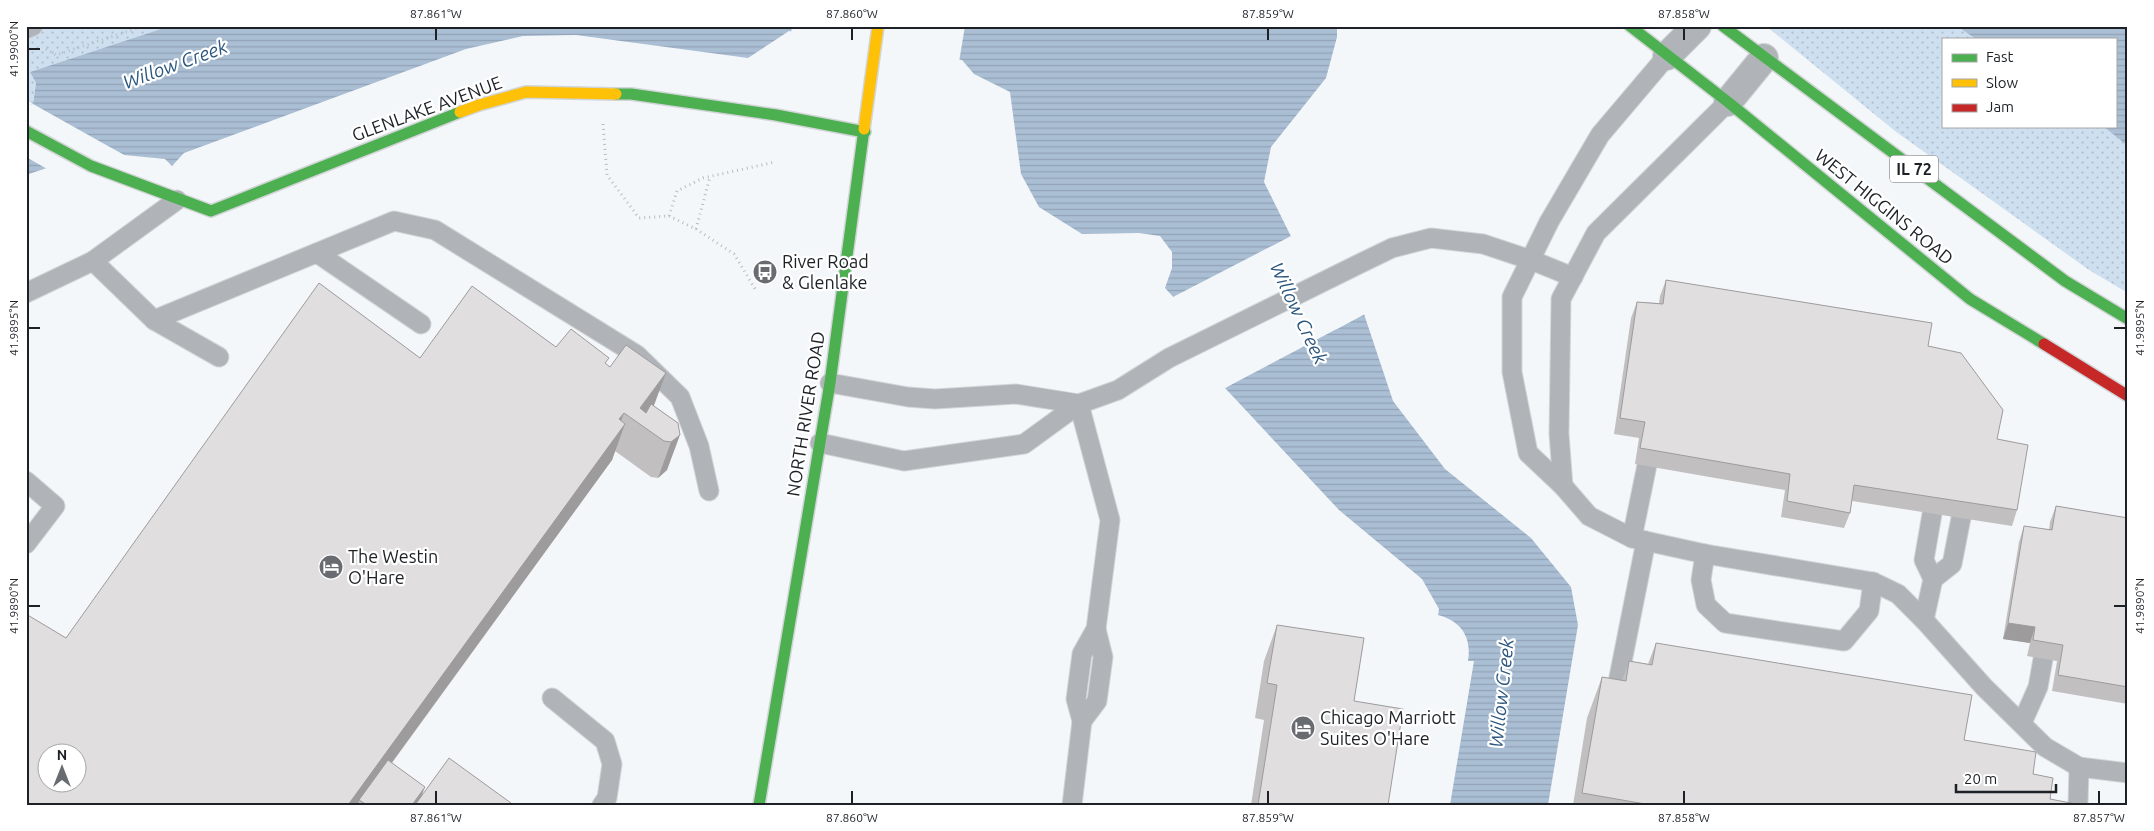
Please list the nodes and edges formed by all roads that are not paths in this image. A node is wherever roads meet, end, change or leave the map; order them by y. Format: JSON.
{"nodes":[{"id":1,"x":33,"y":26,"type":"edge"},
{"id":2,"x":878,"y":26,"type":"edge"},
{"id":3,"x":1630,"y":26,"type":"edge"},
{"id":4,"x":1697,"y":26,"type":"edge"},
{"id":5,"x":1723,"y":26,"type":"edge"},
{"id":6,"x":26,"y":29,"type":"edge"},
{"id":7,"x":1667,"y":56,"type":"junction"},
{"id":8,"x":1764,"y":58,"type":"junction"},
{"id":9,"x":1728,"y":102,"type":"junction"},
{"id":10,"x":26,"y":131,"type":"edge"},
{"id":11,"x":865,"y":132,"type":"junction"},
{"id":12,"x":176,"y":200,"type":"junction"},
{"id":13,"x":317,"y":253,"type":"junction"},
{"id":14,"x":1531,"y":260,"type":"junction"},
{"id":15,"x":93,"y":261,"type":"junction"},
{"id":16,"x":1573,"y":277,"type":"junction"},
{"id":17,"x":26,"y":292,"type":"edge"},
{"id":18,"x":2128,"y":319,"type":"edge"},
{"id":19,"x":154,"y":320,"type":"junction"},
{"id":20,"x":421,"y":324,"type":"dead end"},
{"id":21,"x":218,"y":357,"type":"dead end"},
{"id":22,"x":830,"y":383,"type":"junction"},
{"id":23,"x":2128,"y":396,"type":"edge"},
{"id":24,"x":1079,"y":404,"type":"junction"},
{"id":25,"x":820,"y":443,"type":"junction"},
{"id":26,"x":1647,"y":466,"type":"edge"},
{"id":27,"x":26,"y":482,"type":"edge"},
{"id":28,"x":1563,"y":486,"type":"junction"},
{"id":29,"x":709,"y":490,"type":"dead end"},
{"id":30,"x":1932,"y":514,"type":"edge"},
{"id":31,"x":1960,"y":518,"type":"edge"},
{"id":32,"x":1639,"y":540,"type":"junction"},
{"id":33,"x":26,"y":544,"type":"edge"},
{"id":34,"x":1705,"y":554,"type":"junction"},
{"id":35,"x":1933,"y":579,"type":"junction"},
{"id":36,"x":1873,"y":582,"type":"junction"},
{"id":37,"x":1924,"y":620,"type":"junction"},
{"id":38,"x":2043,"y":659,"type":"edge"},
{"id":39,"x":552,"y":698,"type":"dead end"},
{"id":40,"x":1614,"y":702,"type":"edge"},
{"id":41,"x":2022,"y":723,"type":"junction"},
{"id":42,"x":2079,"y":767,"type":"junction"},
{"id":43,"x":2128,"y":774,"type":"edge"},
{"id":44,"x":602,"y":805,"type":"edge"},
{"id":45,"x":759,"y":805,"type":"edge"},
{"id":46,"x":1072,"y":805,"type":"edge"},
{"id":47,"x":2078,"y":805,"type":"edge"}],
"edges":[{"from":1,"to":6,"type":"lane"},
{"from":2,"to":11,"type":"main road","name":"NORTH RIVER ROAD"},
{"from":3,"to":7,"type":"main road","name":"WEST HIGGINS ROAD"},
{"from":4,"to":7,"type":"street"},
{"from":5,"to":8,"type":"main road","number":"IL 72"},
{"from":7,"to":9,"type":"main road","name":"WEST HIGGINS ROAD"},
{"from":7,"to":14,"type":"lane"},
{"from":8,"to":9,"type":"street"},
{"from":8,"to":18,"type":"main road","number":"IL 72"},
{"from":9,"to":16,"type":"lane"},
{"from":9,"to":23,"type":"main road","name":"WEST HIGGINS ROAD"},
{"from":10,"to":12,"type":"main road","name":"GLENLAKE AVENUE"},
{"from":11,"to":12,"type":"main road","name":"GLENLAKE AVENUE"},
{"from":11,"to":22,"type":"main road","name":"NORTH RIVER ROAD"},
{"from":12,"to":15,"type":"lane"},
{"from":13,"to":19,"type":"lane"},
{"from":13,"to":20,"type":"lane"},
{"from":13,"to":29,"type":"lane"},
{"from":14,"to":16,"type":"lane"},
{"from":14,"to":24,"type":"lane"},
{"from":14,"to":28,"type":"lane"},
{"from":15,"to":17,"type":"lane"},
{"from":15,"to":19,"type":"lane"},
{"from":16,"to":28,"type":"lane"},
{"from":19,"to":21,"type":"lane"},
{"from":22,"to":24,"type":"lane"},
{"from":22,"to":25,"type":"main road","name":"NORTH RIVER ROAD"},
{"from":24,"to":25,"type":"lane"},
{"from":24,"to":46,"type":"lane"},
{"from":25,"to":45,"type":"main road","name":"NORTH RIVER ROAD"},
{"from":26,"to":32,"type":"lane"},
{"from":27,"to":33,"type":"lane"},
{"from":28,"to":32,"type":"lane"},
{"from":30,"to":35,"type":"lane"},
{"from":31,"to":35,"type":"lane"},
{"from":32,"to":34,"type":"lane"},
{"from":32,"to":40,"type":"lane"},
{"from":34,"to":36,"type":"lane"},
{"from":34,"to":36,"type":"lane"},
{"from":35,"to":37,"type":"lane"},
{"from":36,"to":37,"type":"lane"},
{"from":37,"to":41,"type":"lane"},
{"from":38,"to":41,"type":"lane"},
{"from":39,"to":44,"type":"lane"},
{"from":41,"to":42,"type":"lane"},
{"from":42,"to":43,"type":"lane"},
{"from":42,"to":47,"type":"lane"}]}
